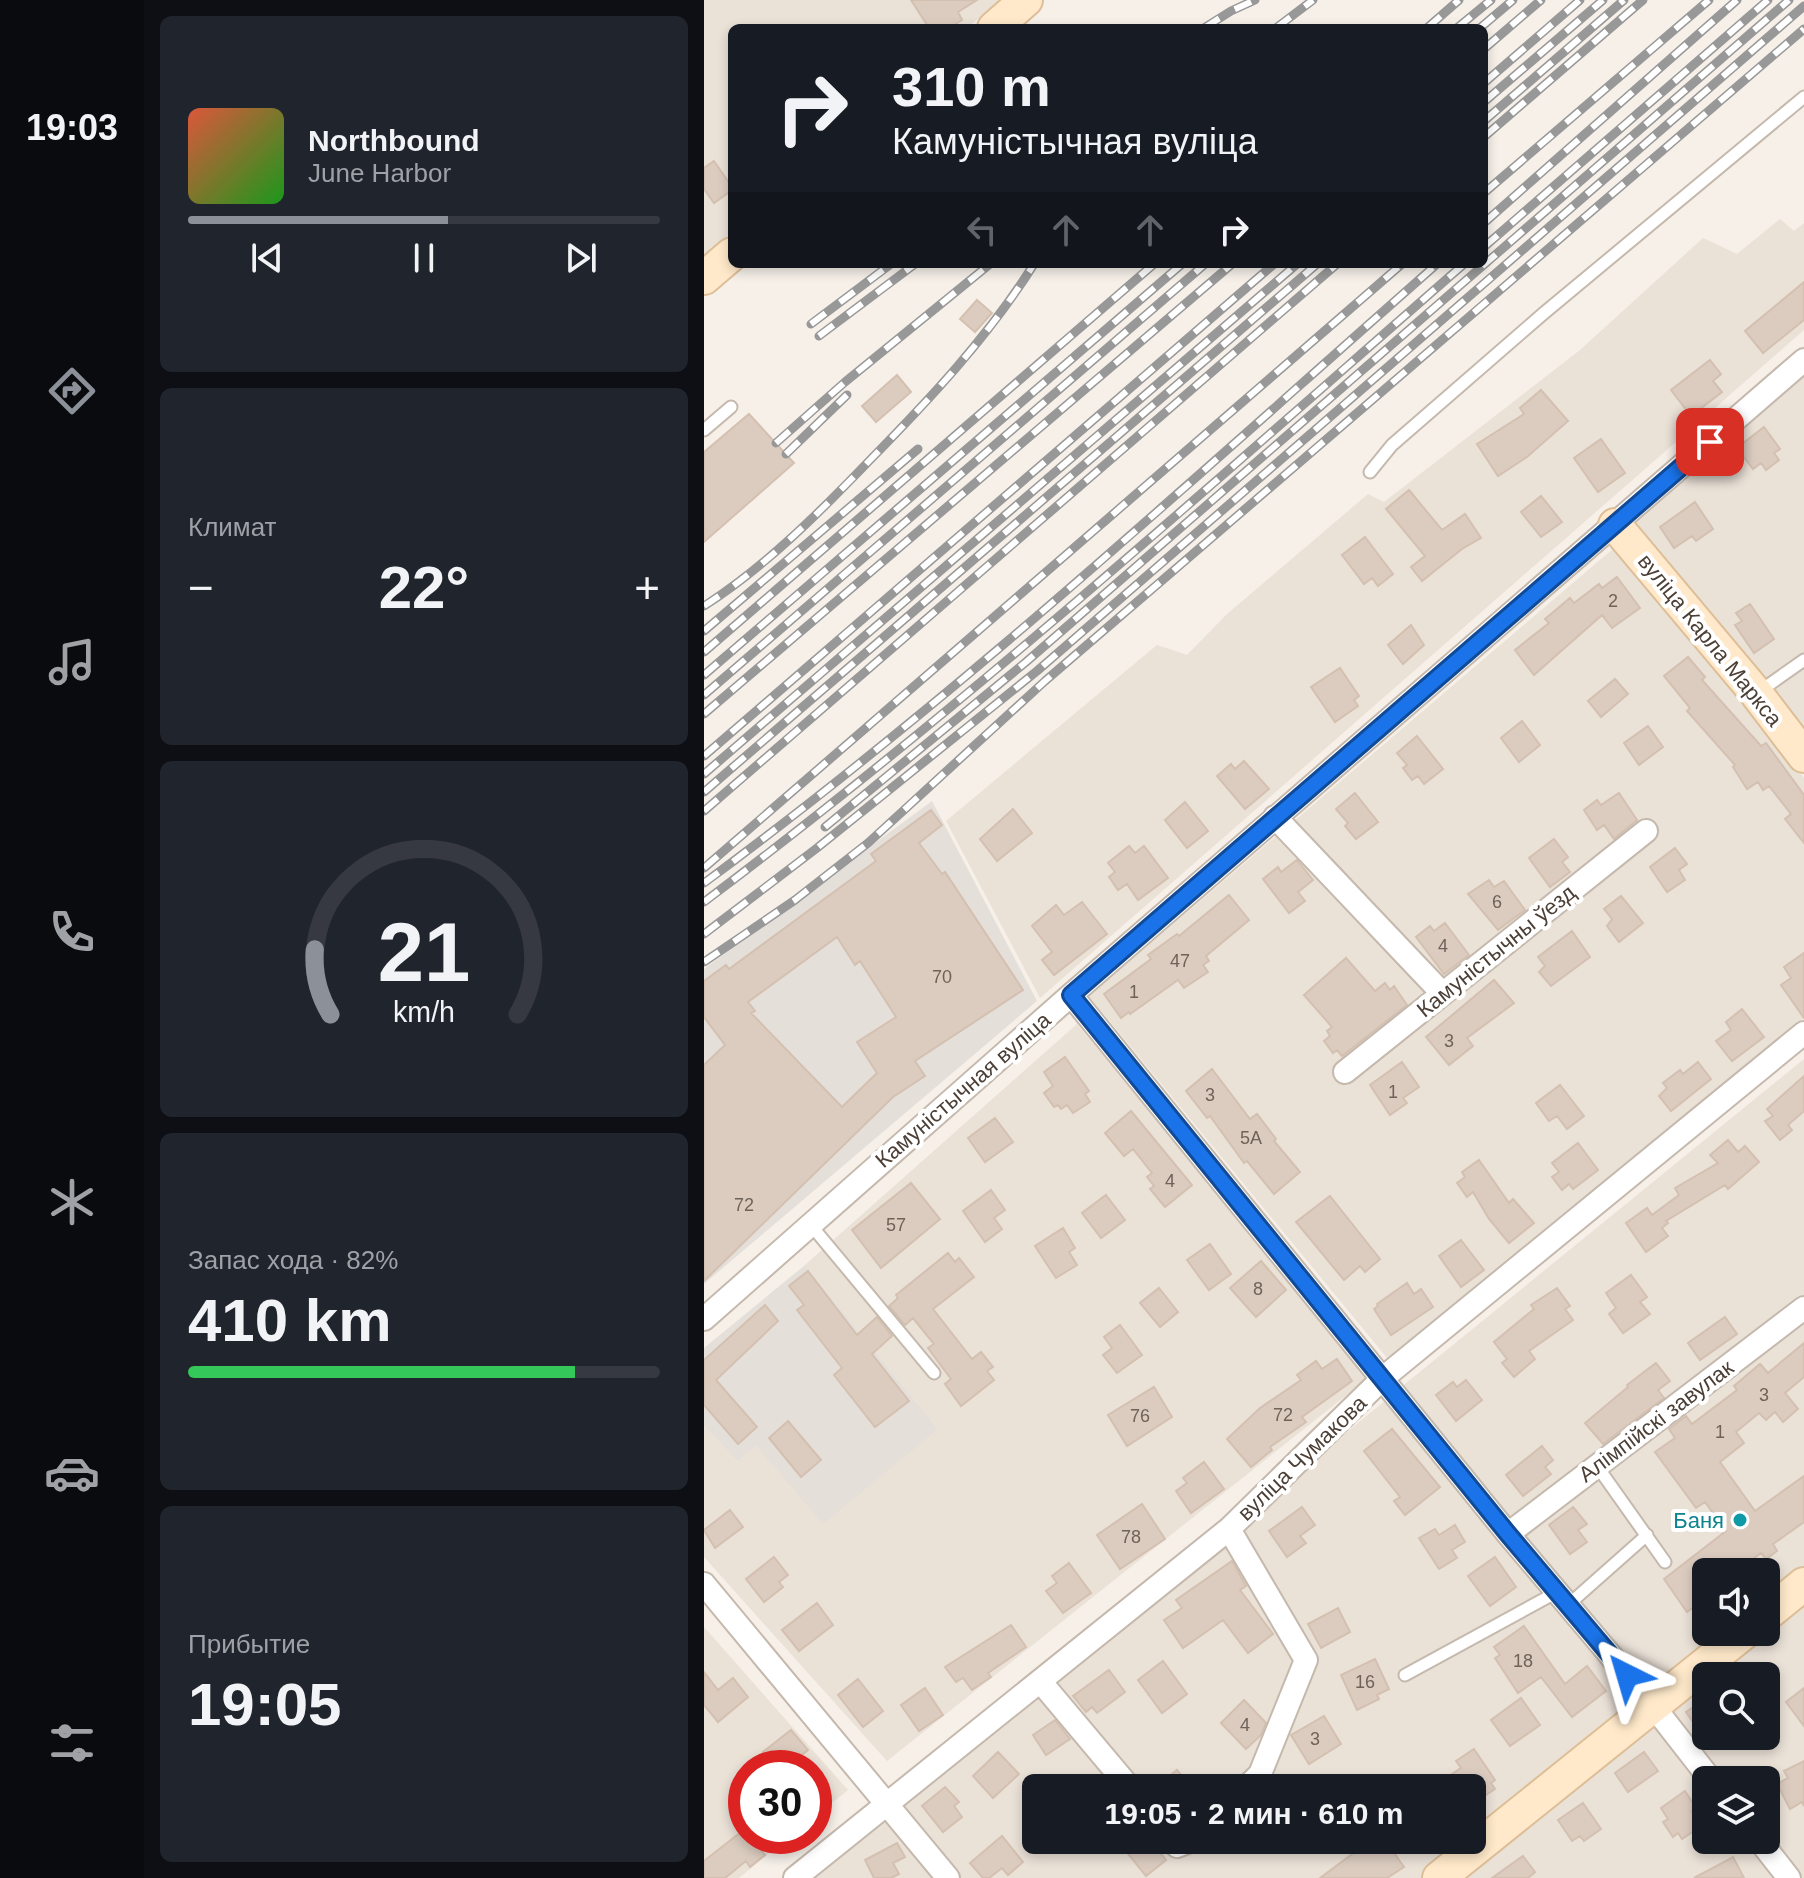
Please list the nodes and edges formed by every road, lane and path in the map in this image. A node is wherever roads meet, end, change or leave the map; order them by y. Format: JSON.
{"nodes":[{"id":1,"x":1804,"y":97,"type":"edge"},
{"id":2,"x":728,"y":257,"type":"edge"},
{"id":3,"x":704,"y":278,"type":"edge"},
{"id":4,"x":1804,"y":360,"type":"edge"},
{"id":5,"x":731,"y":407,"type":"dead end"},
{"id":6,"x":704,"y":430,"type":"edge"},
{"id":7,"x":1370,"y":472,"type":"dead end"},
{"id":8,"x":1615,"y":525,"type":"junction"},
{"id":9,"x":1804,"y":660,"type":"edge"},
{"id":10,"x":1756,"y":693,"type":"junction"},
{"id":11,"x":1804,"y":756,"type":"edge"},
{"id":12,"x":1275,"y":817,"type":"junction"},
{"id":13,"x":1646,"y":831,"type":"dead end"},
{"id":14,"x":1442,"y":993,"type":"junction"},
{"id":15,"x":1071,"y":995,"type":"junction"},
{"id":16,"x":1804,"y":1033,"type":"edge"},
{"id":17,"x":1345,"y":1072,"type":"dead end"},
{"id":18,"x":810,"y":1224,"type":"junction"},
{"id":19,"x":1804,"y":1308,"type":"edge"},
{"id":20,"x":704,"y":1319,"type":"edge"},
{"id":21,"x":934,"y":1373,"type":"dead end"},
{"id":22,"x":1383,"y":1378,"type":"junction"},
{"id":23,"x":1597,"y":1466,"type":"junction"},
{"id":24,"x":1229,"y":1529,"type":"junction"},
{"id":25,"x":1508,"y":1534,"type":"junction"},
{"id":26,"x":1647,"y":1535,"type":"junction"},
{"id":27,"x":1665,"y":1562,"type":"dead end"},
{"id":28,"x":704,"y":1584,"type":"edge"},
{"id":29,"x":1804,"y":1584,"type":"edge"},
{"id":30,"x":1562,"y":1599,"type":"junction"},
{"id":31,"x":1780,"y":1604,"type":"edge"},
{"id":32,"x":1728,"y":1646,"type":"edge"},
{"id":33,"x":1405,"y":1675,"type":"dead end"},
{"id":34,"x":1040,"y":1681,"type":"junction"},
{"id":35,"x":1654,"y":1707,"type":"junction"},
{"id":36,"x":1700,"y":1766,"type":"edge"},
{"id":37,"x":1118,"y":1774,"type":"edge"},
{"id":38,"x":1260,"y":1774,"type":"edge"},
{"id":39,"x":887,"y":1803,"type":"junction"},
{"id":40,"x":1770,"y":1854,"type":"edge"},
{"id":41,"x":795,"y":1878,"type":"edge"},
{"id":42,"x":948,"y":1878,"type":"edge"},
{"id":43,"x":1439,"y":1878,"type":"edge"},
{"id":44,"x":1789,"y":1878,"type":"edge"}],
"edges":[{"from":1,"to":7,"type":"lane"},
{"from":2,"to":3,"type":"street"},
{"from":4,"to":8,"type":"street","name":"Камуністычная вуліца"},
{"from":5,"to":6,"type":"lane"},
{"from":8,"to":10,"type":"street","name":"вуліца Карла Маркса"},
{"from":8,"to":12,"type":"street","name":"Камуністычная вуліца"},
{"from":9,"to":10,"type":"lane"},
{"from":10,"to":11,"type":"street","name":"вуліца Карла Маркса"},
{"from":12,"to":14,"type":"street"},
{"from":12,"to":15,"type":"street","name":"Камуністычная вуліца"},
{"from":13,"to":14,"type":"street","name":"Камуністычны ўезд"},
{"from":14,"to":17,"type":"street","name":"Камуністычны ўезд"},
{"from":15,"to":18,"type":"street","name":"Камуністычная вуліца"},
{"from":15,"to":22,"type":"street"},
{"from":16,"to":22,"type":"street","name":"вуліца Чумакова"},
{"from":18,"to":20,"type":"street","name":"Камуністычная вуліца"},
{"from":18,"to":21,"type":"lane"},
{"from":19,"to":23,"type":"street","name":"Алімпійскі завулак"},
{"from":22,"to":24,"type":"street","name":"вуліца Чумакова"},
{"from":22,"to":25,"type":"street"},
{"from":23,"to":25,"type":"street","name":"Алімпійскі завулак"},
{"from":23,"to":26,"type":"lane"},
{"from":24,"to":34,"type":"street","name":"вуліца Чумакова"},
{"from":24,"to":38,"type":"street"},
{"from":25,"to":30,"type":"street"},
{"from":26,"to":27,"type":"lane"},
{"from":26,"to":30,"type":"lane"},
{"from":28,"to":39,"type":"street"},
{"from":29,"to":31,"type":"street"},
{"from":30,"to":33,"type":"lane"},
{"from":30,"to":35,"type":"street"},
{"from":32,"to":35,"type":"street"},
{"from":34,"to":37,"type":"street"},
{"from":34,"to":39,"type":"street","name":"вуліца Чумакова"},
{"from":35,"to":36,"type":"street"},
{"from":35,"to":43,"type":"street"},
{"from":39,"to":41,"type":"street","name":"вуліца Чумакова"},
{"from":39,"to":42,"type":"street"},
{"from":40,"to":44,"type":"street"}]}
